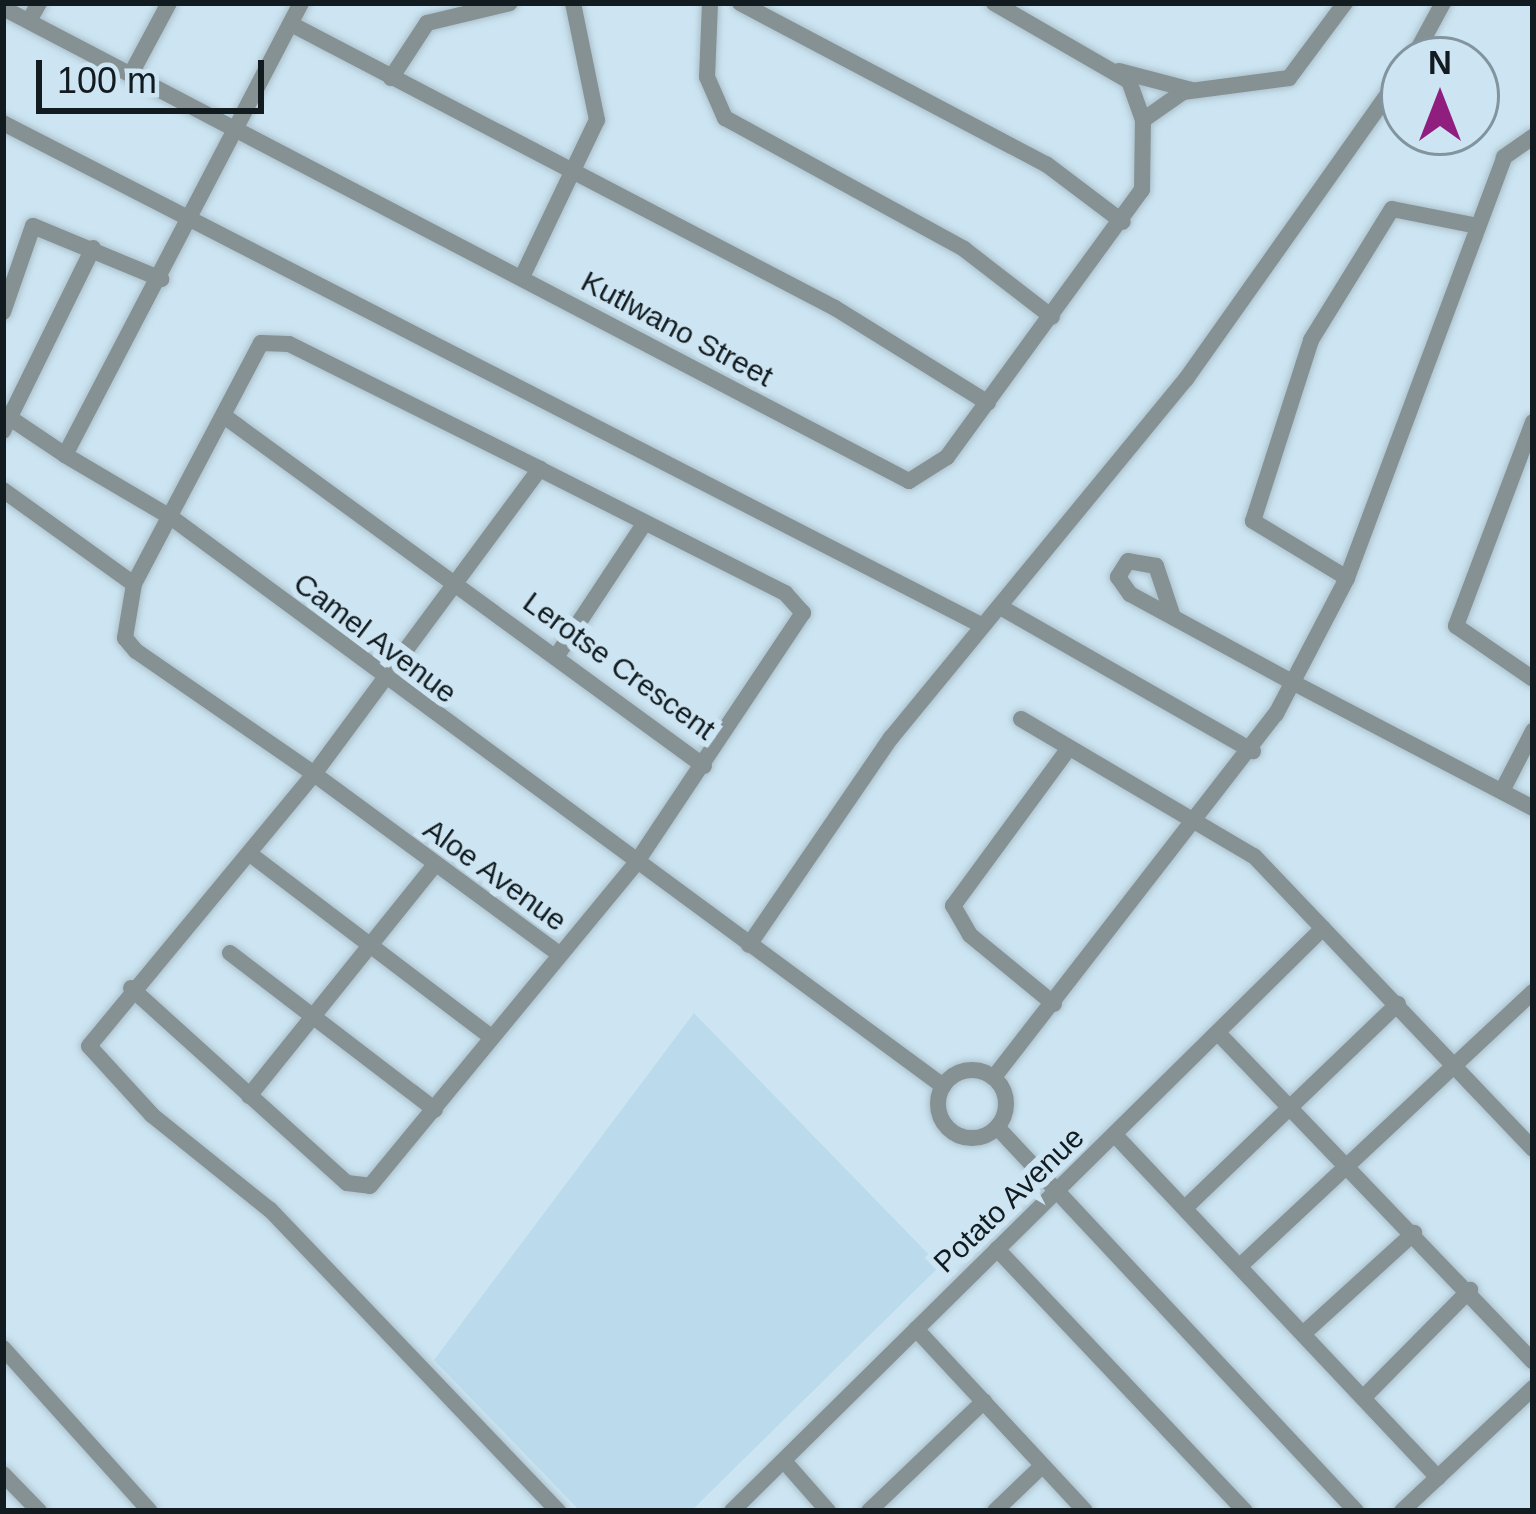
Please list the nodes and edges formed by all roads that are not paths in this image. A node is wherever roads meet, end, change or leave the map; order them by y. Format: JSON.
{"nodes":[{"id":1,"x":39,"y":3,"type":"edge"},
{"id":2,"x":169,"y":3,"type":"edge"},
{"id":3,"x":301,"y":3,"type":"edge"},
{"id":4,"x":510,"y":3,"type":"edge"},
{"id":5,"x":573,"y":3,"type":"edge"},
{"id":6,"x":710,"y":3,"type":"edge"},
{"id":7,"x":740,"y":3,"type":"edge"},
{"id":8,"x":994,"y":3,"type":"edge"},
{"id":9,"x":1345,"y":3,"type":"edge"},
{"id":10,"x":1443,"y":3,"type":"edge"},
{"id":11,"x":3,"y":8,"type":"edge"},
{"id":12,"x":29,"y":21,"type":"junction"},
{"id":13,"x":291,"y":24,"type":"junction"},
{"id":14,"x":1425,"y":36,"type":"edge"},
{"id":15,"x":1118,"y":71,"type":"junction"},
{"id":16,"x":132,"y":72,"type":"junction"},
{"id":17,"x":392,"y":78,"type":"junction"},
{"id":18,"x":1192,"y":90,"type":"junction"},
{"id":19,"x":1380,"y":105,"type":"edge"},
{"id":20,"x":1143,"y":120,"type":"junction"},
{"id":21,"x":3,"y":123,"type":"edge"},
{"id":22,"x":233,"y":131,"type":"junction"},
{"id":23,"x":1533,"y":137,"type":"edge"},
{"id":24,"x":574,"y":177,"type":"junction"},
{"id":25,"x":191,"y":215,"type":"junction"},
{"id":26,"x":1123,"y":222,"type":"junction"},
{"id":27,"x":1478,"y":226,"type":"junction"},
{"id":28,"x":93,"y":248,"type":"junction"},
{"id":29,"x":522,"y":277,"type":"junction"},
{"id":30,"x":161,"y":279,"type":"junction"},
{"id":31,"x":3,"y":312,"type":"edge"},
{"id":32,"x":1052,"y":317,"type":"junction"},
{"id":33,"x":988,"y":403,"type":"junction"},
{"id":34,"x":224,"y":416,"type":"junction"},
{"id":35,"x":5,"y":422,"type":"edge"},
{"id":36,"x":1533,"y":422,"type":"edge"},
{"id":37,"x":65,"y":455,"type":"junction"},
{"id":38,"x":540,"y":469,"type":"junction"},
{"id":39,"x":3,"y":490,"type":"edge"},
{"id":40,"x":172,"y":518,"type":"junction"},
{"id":41,"x":642,"y":527,"type":"junction"},
{"id":42,"x":1347,"y":578,"type":"junction"},
{"id":43,"x":462,"y":583,"type":"junction"},
{"id":44,"x":134,"y":584,"type":"junction"},
{"id":45,"x":1002,"y":608,"type":"junction"},
{"id":46,"x":1173,"y":617,"type":"dead end"},
{"id":47,"x":981,"y":625,"type":"junction"},
{"id":48,"x":556,"y":657,"type":"junction"},
{"id":49,"x":1533,"y":679,"type":"edge"},
{"id":50,"x":384,"y":681,"type":"junction"},
{"id":51,"x":1294,"y":682,"type":"junction"},
{"id":52,"x":1021,"y":719,"type":"dead end"},
{"id":53,"x":1533,"y":731,"type":"edge"},
{"id":54,"x":1069,"y":748,"type":"junction"},
{"id":55,"x":1253,"y":751,"type":"junction"},
{"id":56,"x":704,"y":766,"type":"junction"},
{"id":57,"x":314,"y":774,"type":"junction"},
{"id":58,"x":1502,"y":791,"type":"junction"},
{"id":59,"x":1533,"y":808,"type":"edge"},
{"id":60,"x":1201,"y":819,"type":"junction"},
{"id":61,"x":250,"y":854,"type":"junction"},
{"id":62,"x":636,"y":863,"type":"junction"},
{"id":63,"x":434,"y":866,"type":"junction"},
{"id":64,"x":1323,"y":928,"type":"junction"},
{"id":65,"x":749,"y":945,"type":"junction"},
{"id":66,"x":368,"y":946,"type":"junction"},
{"id":67,"x":230,"y":953,"type":"dead end"},
{"id":68,"x":560,"y":955,"type":"junction"},
{"id":69,"x":130,"y":988,"type":"junction"},
{"id":70,"x":1533,"y":992,"type":"edge"},
{"id":71,"x":1054,"y":1004,"type":"junction"},
{"id":72,"x":1398,"y":1004,"type":"junction"},
{"id":73,"x":314,"y":1016,"type":"junction"},
{"id":74,"x":1218,"y":1033,"type":"junction"},
{"id":75,"x":491,"y":1037,"type":"junction"},
{"id":76,"x":1454,"y":1066,"type":"junction"},
{"id":77,"x":994,"y":1078,"type":"junction"},
{"id":78,"x":943,"y":1086,"type":"junction"},
{"id":79,"x":249,"y":1096,"type":"junction"},
{"id":80,"x":1292,"y":1108,"type":"junction"},
{"id":81,"x":435,"y":1110,"type":"junction"},
{"id":82,"x":997,"y":1127,"type":"junction"},
{"id":83,"x":1115,"y":1135,"type":"junction"},
{"id":84,"x":1533,"y":1149,"type":"edge"},
{"id":85,"x":1351,"y":1169,"type":"junction"},
{"id":86,"x":1055,"y":1192,"type":"junction"},
{"id":87,"x":1185,"y":1208,"type":"junction"},
{"id":88,"x":1414,"y":1233,"type":"junction"},
{"id":89,"x":997,"y":1249,"type":"junction"},
{"id":90,"x":1240,"y":1266,"type":"junction"},
{"id":91,"x":1470,"y":1290,"type":"junction"},
{"id":92,"x":916,"y":1329,"type":"junction"},
{"id":93,"x":1304,"y":1333,"type":"junction"},
{"id":94,"x":3,"y":1348,"type":"edge"},
{"id":95,"x":1533,"y":1360,"type":"edge"},
{"id":96,"x":1533,"y":1388,"type":"edge"},
{"id":97,"x":1364,"y":1397,"type":"junction"},
{"id":98,"x":984,"y":1401,"type":"junction"},
{"id":99,"x":784,"y":1461,"type":"junction"},
{"id":100,"x":1042,"y":1466,"type":"junction"},
{"id":101,"x":3,"y":1474,"type":"edge"},
{"id":102,"x":1438,"y":1478,"type":"junction"},
{"id":103,"x":39,"y":1511,"type":"edge"},
{"id":104,"x":150,"y":1511,"type":"edge"},
{"id":105,"x":558,"y":1511,"type":"edge"},
{"id":106,"x":732,"y":1511,"type":"edge"},
{"id":107,"x":827,"y":1511,"type":"edge"},
{"id":108,"x":869,"y":1511,"type":"edge"},
{"id":109,"x":994,"y":1511,"type":"edge"},
{"id":110,"x":1085,"y":1511,"type":"edge"},
{"id":111,"x":1245,"y":1511,"type":"edge"},
{"id":112,"x":1356,"y":1511,"type":"edge"},
{"id":113,"x":1402,"y":1511,"type":"edge"}],
"edges":[{"from":1,"to":12,"type":"street"},
{"from":2,"to":16,"type":"street"},
{"from":3,"to":13,"type":"street"},
{"from":4,"to":17,"type":"street"},
{"from":5,"to":24,"type":"street"},
{"from":6,"to":32,"type":"street"},
{"from":7,"to":26,"type":"street"},
{"from":8,"to":15,"type":"street"},
{"from":9,"to":18,"type":"street"},
{"from":10,"to":14,"type":"street"},
{"from":11,"to":12,"type":"street","name":"Kutlwano Street"},
{"from":12,"to":16,"type":"street","name":"Kutlwano Street"},
{"from":13,"to":17,"type":"street"},
{"from":13,"to":22,"type":"street"},
{"from":15,"to":18,"type":"street"},
{"from":15,"to":20,"type":"street","name":"Kutlwano Street"},
{"from":16,"to":22,"type":"street","name":"Kutlwano Street"},
{"from":17,"to":24,"type":"street"},
{"from":18,"to":20,"type":"street"},
{"from":19,"to":45,"type":"street"},
{"from":20,"to":26,"type":"street","name":"Kutlwano Street"},
{"from":21,"to":25,"type":"street"},
{"from":22,"to":25,"type":"street"},
{"from":22,"to":29,"type":"street","name":"Kutlwano Street"},
{"from":23,"to":27,"type":"street"},
{"from":24,"to":29,"type":"street"},
{"from":24,"to":33,"type":"street"},
{"from":25,"to":30,"type":"street"},
{"from":25,"to":47,"type":"street"},
{"from":26,"to":32,"type":"street","name":"Kutlwano Street"},
{"from":27,"to":42,"type":"street"},
{"from":27,"to":42,"type":"street"},
{"from":28,"to":30,"type":"street"},
{"from":28,"to":31,"type":"street"},
{"from":28,"to":35,"type":"street"},
{"from":29,"to":33,"type":"street","name":"Kutlwano Street"},
{"from":30,"to":37,"type":"street"},
{"from":32,"to":33,"type":"street","name":"Kutlwano Street"},
{"from":34,"to":38,"type":"street","name":"Lerotse Crescent"},
{"from":34,"to":40,"type":"street","name":"Aloe Avenue"},
{"from":34,"to":43,"type":"street","name":"Lerotse Crescent"},
{"from":35,"to":37,"type":"street","name":"Camel Avenue"},
{"from":36,"to":49,"type":"street"},
{"from":37,"to":40,"type":"street","name":"Camel Avenue"},
{"from":38,"to":41,"type":"street","name":"Lerotse Crescent"},
{"from":38,"to":43,"type":"street"},
{"from":39,"to":44,"type":"street"},
{"from":40,"to":44,"type":"street","name":"Aloe Avenue"},
{"from":40,"to":50,"type":"street","name":"Camel Avenue"},
{"from":41,"to":48,"type":"street"},
{"from":41,"to":56,"type":"street","name":"Lerotse Crescent"},
{"from":42,"to":51,"type":"street"},
{"from":43,"to":48,"type":"street","name":"Lerotse Crescent"},
{"from":43,"to":50,"type":"street"},
{"from":44,"to":57,"type":"street","name":"Aloe Avenue"},
{"from":45,"to":47,"type":"street"},
{"from":45,"to":55,"type":"street"},
{"from":46,"to":51,"type":"street"},
{"from":47,"to":65,"type":"street"},
{"from":48,"to":56,"type":"street","name":"Lerotse Crescent"},
{"from":50,"to":57,"type":"street"},
{"from":50,"to":62,"type":"street","name":"Camel Avenue"},
{"from":51,"to":55,"type":"street"},
{"from":51,"to":58,"type":"street"},
{"from":52,"to":54,"type":"street"},
{"from":53,"to":58,"type":"street"},
{"from":54,"to":60,"type":"street"},
{"from":54,"to":71,"type":"street"},
{"from":55,"to":60,"type":"street"},
{"from":56,"to":62,"type":"street"},
{"from":57,"to":61,"type":"street"},
{"from":57,"to":63,"type":"street","name":"Aloe Avenue"},
{"from":58,"to":59,"type":"street"},
{"from":60,"to":64,"type":"street"},
{"from":60,"to":71,"type":"street"},
{"from":61,"to":66,"type":"street"},
{"from":61,"to":69,"type":"street"},
{"from":62,"to":65,"type":"street","name":"Camel Avenue"},
{"from":62,"to":68,"type":"street"},
{"from":63,"to":66,"type":"street"},
{"from":63,"to":68,"type":"street","name":"Aloe Avenue"},
{"from":64,"to":72,"type":"street"},
{"from":64,"to":74,"type":"street","name":"Potato Avenue"},
{"from":65,"to":78,"type":"street","name":"Camel Avenue"},
{"from":66,"to":73,"type":"street"},
{"from":66,"to":75,"type":"street"},
{"from":67,"to":73,"type":"street"},
{"from":68,"to":75,"type":"street","name":"Aloe Avenue"},
{"from":69,"to":79,"type":"street","name":"Aloe Avenue"},
{"from":69,"to":105,"type":"street"},
{"from":70,"to":76,"type":"street"},
{"from":71,"to":77,"type":"street"},
{"from":72,"to":76,"type":"street"},
{"from":72,"to":80,"type":"street"},
{"from":73,"to":79,"type":"street"},
{"from":73,"to":81,"type":"street"},
{"from":74,"to":80,"type":"street"},
{"from":74,"to":83,"type":"street","name":"Potato Avenue"},
{"from":75,"to":81,"type":"street","name":"Aloe Avenue"},
{"from":76,"to":84,"type":"street"},
{"from":76,"to":85,"type":"street"},
{"from":77,"to":78,"type":"street"},
{"from":77,"to":82,"type":"street"},
{"from":78,"to":82,"type":"street"},
{"from":79,"to":81,"type":"street","name":"Aloe Avenue"},
{"from":80,"to":85,"type":"street"},
{"from":80,"to":87,"type":"street"},
{"from":82,"to":86,"type":"street"},
{"from":83,"to":86,"type":"street","name":"Potato Avenue"},
{"from":83,"to":87,"type":"street"},
{"from":85,"to":88,"type":"street"},
{"from":85,"to":90,"type":"street"},
{"from":86,"to":89,"type":"street","name":"Potato Avenue"},
{"from":86,"to":112,"type":"street"},
{"from":87,"to":90,"type":"street"},
{"from":88,"to":91,"type":"street"},
{"from":88,"to":93,"type":"street"},
{"from":89,"to":92,"type":"street","name":"Potato Avenue"},
{"from":89,"to":111,"type":"street"},
{"from":90,"to":93,"type":"street"},
{"from":91,"to":95,"type":"street"},
{"from":91,"to":97,"type":"street"},
{"from":92,"to":98,"type":"street"},
{"from":92,"to":99,"type":"street","name":"Potato Avenue"},
{"from":93,"to":97,"type":"street"},
{"from":94,"to":104,"type":"street"},
{"from":96,"to":102,"type":"street"},
{"from":97,"to":102,"type":"street"},
{"from":98,"to":100,"type":"street"},
{"from":98,"to":108,"type":"street"},
{"from":99,"to":106,"type":"street","name":"Potato Avenue"},
{"from":99,"to":107,"type":"street"},
{"from":100,"to":109,"type":"street"},
{"from":100,"to":110,"type":"street"},
{"from":101,"to":103,"type":"street"},
{"from":102,"to":113,"type":"street"}]}
